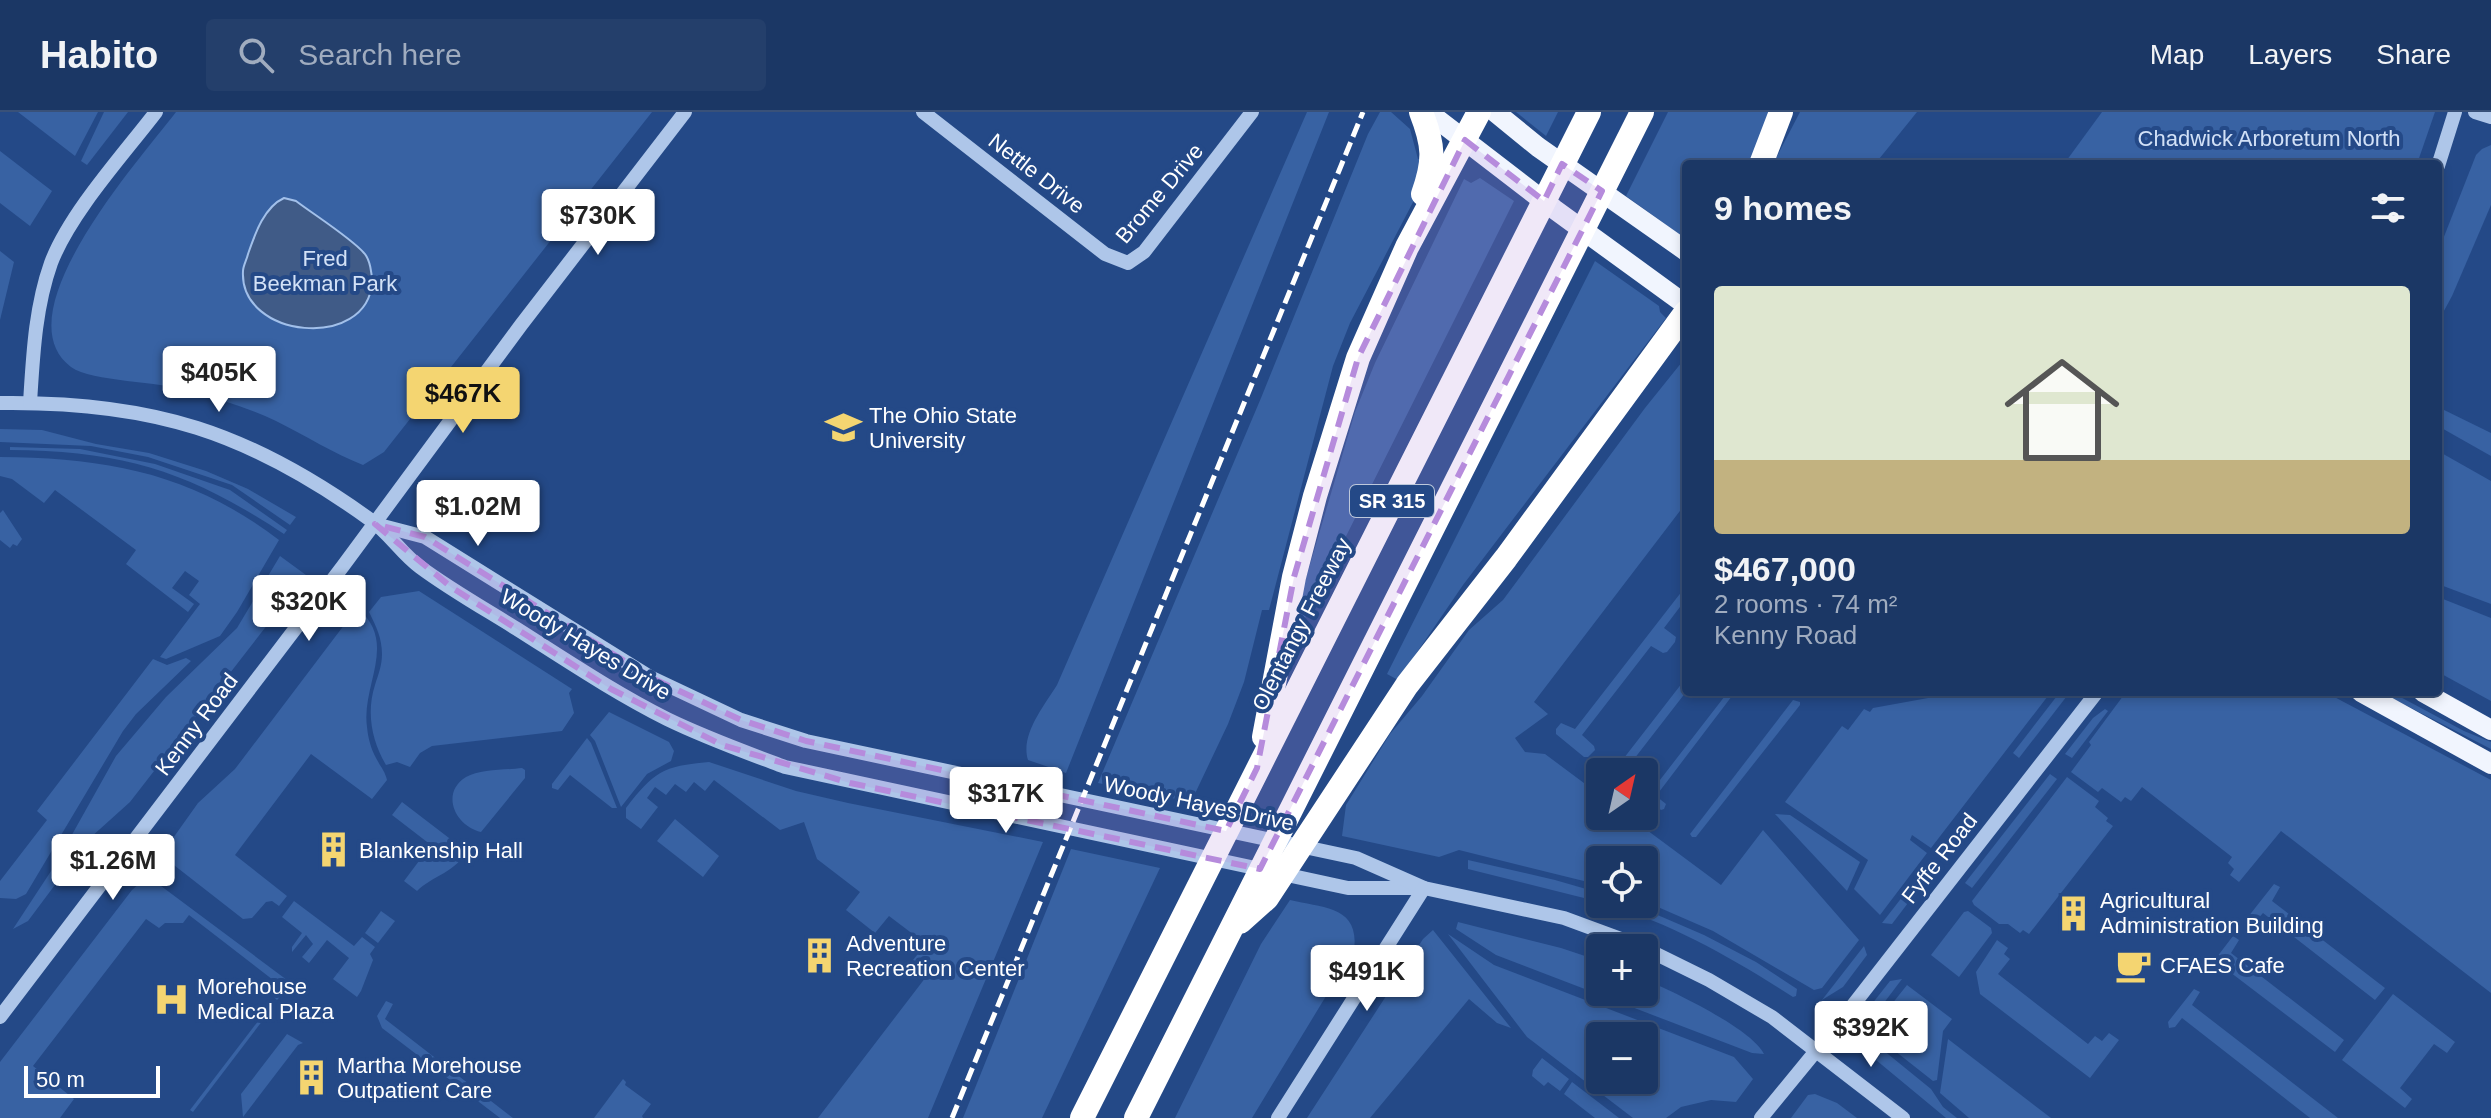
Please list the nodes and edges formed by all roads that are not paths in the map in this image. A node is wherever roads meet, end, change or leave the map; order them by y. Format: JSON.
{"nodes":[{"id":1,"x":156,"y":112,"type":"edge"},
{"id":2,"x":685,"y":112,"type":"edge"},
{"id":3,"x":923,"y":112,"type":"edge"},
{"id":4,"x":1252,"y":112,"type":"edge"},
{"id":5,"x":1421,"y":112,"type":"edge"},
{"id":6,"x":1428,"y":112,"type":"edge"},
{"id":7,"x":1479,"y":112,"type":"edge"},
{"id":8,"x":1495,"y":112,"type":"edge"},
{"id":9,"x":1642,"y":112,"type":"edge"},
{"id":10,"x":1781,"y":112,"type":"edge"},
{"id":11,"x":2455,"y":112,"type":"edge"},
{"id":12,"x":2475,"y":112,"type":"edge"},
{"id":13,"x":2491,"y":117,"type":"edge"},
{"id":14,"x":1584,"y":121,"type":"edge"},
{"id":15,"x":1465,"y":140,"type":"junction"},
{"id":16,"x":1763,"y":160,"type":"edge"},
{"id":17,"x":2440,"y":160,"type":"edge"},
{"id":18,"x":1407,"y":247,"type":"junction"},
{"id":19,"x":1682,"y":248,"type":"edge"},
{"id":20,"x":1128,"y":263,"type":"joint"},
{"id":21,"x":1682,"y":302,"type":"edge"},
{"id":22,"x":1682,"y":317,"type":"edge"},
{"id":23,"x":0,"y":403,"type":"edge"},
{"id":24,"x":30,"y":403,"type":"junction"},
{"id":25,"x":375,"y":524,"type":"junction"},
{"id":26,"x":2094,"y":696,"type":"edge"},
{"id":27,"x":2368,"y":696,"type":"edge"},
{"id":28,"x":2430,"y":696,"type":"edge"},
{"id":29,"x":2491,"y":730,"type":"edge"},
{"id":30,"x":2491,"y":764,"type":"edge"},
{"id":31,"x":1257,"y":768,"type":"junction"},
{"id":32,"x":1424,"y":888,"type":"junction"},
{"id":33,"x":1229,"y":932,"type":"junction"},
{"id":34,"x":0,"y":1017,"type":"edge"},
{"id":35,"x":1816,"y":1051,"type":"junction"},
{"id":36,"x":1082,"y":1118,"type":"edge"},
{"id":37,"x":1136,"y":1118,"type":"edge"},
{"id":38,"x":1278,"y":1118,"type":"edge"},
{"id":39,"x":1761,"y":1118,"type":"edge"},
{"id":40,"x":1903,"y":1118,"type":"edge"}],
"edges":[{"from":1,"to":24,"type":"street"},
{"from":2,"to":25,"type":"street","name":"Kenny Road"},
{"from":3,"to":20,"type":"street","name":"Nettle Drive"},
{"from":4,"to":20,"type":"street","name":"Brome Drive"},
{"from":5,"to":18,"type":"highway"},
{"from":6,"to":15,"type":"main road"},
{"from":7,"to":15,"type":"highway"},
{"from":8,"to":19,"type":"main road"},
{"from":9,"to":33,"type":"highway","number":"SR 315"},
{"from":10,"to":16,"type":"highway"},
{"from":11,"to":17,"type":"street"},
{"from":12,"to":13,"type":"street"},
{"from":14,"to":31,"type":"highway","name":"Olentangy Freeway","number":"SR 315"},
{"from":15,"to":18,"type":"highway"},
{"from":15,"to":21,"type":"main road"},
{"from":18,"to":31,"type":"highway"},
{"from":22,"to":33,"type":"highway"},
{"from":23,"to":24,"type":"street"},
{"from":24,"to":25,"type":"street"},
{"from":25,"to":32,"type":"street","name":"Woody Hayes Drive"},
{"from":25,"to":32,"type":"street","name":"Woody Hayes Drive"},
{"from":25,"to":34,"type":"street","name":"Kenny Road"},
{"from":26,"to":35,"type":"street","name":"Fyffe Road"},
{"from":27,"to":30,"type":"main road"},
{"from":28,"to":29,"type":"main road"},
{"from":31,"to":36,"type":"highway","name":"Olentangy Freeway","number":"SR 315"},
{"from":32,"to":35,"type":"street","name":"Woody Hayes Drive"},
{"from":32,"to":38,"type":"street"},
{"from":33,"to":37,"type":"highway","number":"SR 315"},
{"from":35,"to":39,"type":"street","name":"Fyffe Road"},
{"from":35,"to":40,"type":"street","name":"Woody Hayes Drive"}]}
